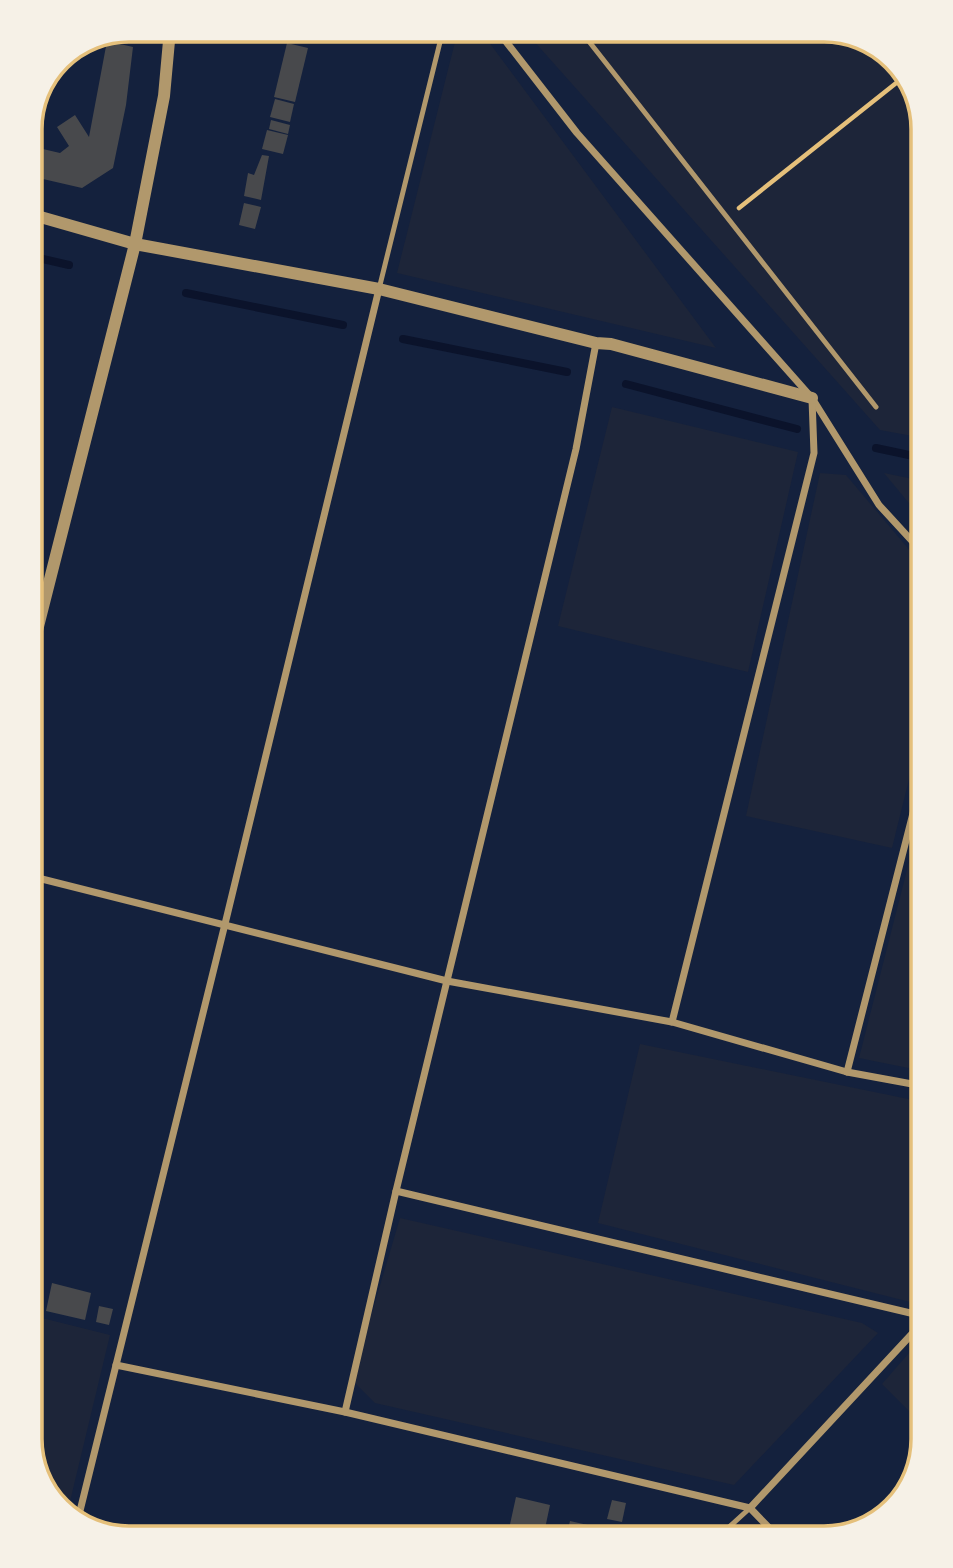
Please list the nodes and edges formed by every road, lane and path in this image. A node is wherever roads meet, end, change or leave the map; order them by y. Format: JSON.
{"nodes":[{"id":1,"x":169,"y":42,"type":"edge"},
{"id":2,"x":440,"y":42,"type":"edge"},
{"id":3,"x":506,"y":42,"type":"edge"},
{"id":4,"x":589,"y":42,"type":"edge"},
{"id":5,"x":897,"y":82,"type":"edge"},
{"id":6,"x":42,"y":217,"type":"edge"},
{"id":7,"x":727,"y":217,"type":"junction"},
{"id":8,"x":135,"y":244,"type":"junction"},
{"id":9,"x":379,"y":289,"type":"junction"},
{"id":10,"x":596,"y":344,"type":"junction"},
{"id":11,"x":812,"y":398,"type":"junction"},
{"id":12,"x":876,"y":407,"type":"dead end"},
{"id":13,"x":911,"y":540,"type":"edge"},
{"id":14,"x":42,"y":611,"type":"edge"},
{"id":15,"x":911,"y":821,"type":"edge"},
{"id":16,"x":42,"y":879,"type":"edge"},
{"id":17,"x":225,"y":924,"type":"junction"},
{"id":18,"x":447,"y":981,"type":"junction"},
{"id":19,"x":672,"y":1022,"type":"junction"},
{"id":20,"x":847,"y":1072,"type":"junction"},
{"id":21,"x":911,"y":1084,"type":"edge"},
{"id":22,"x":396,"y":1191,"type":"junction"},
{"id":23,"x":911,"y":1313,"type":"edge"},
{"id":24,"x":911,"y":1335,"type":"edge"},
{"id":25,"x":116,"y":1365,"type":"junction"},
{"id":26,"x":345,"y":1412,"type":"junction"},
{"id":27,"x":750,"y":1508,"type":"junction"},
{"id":28,"x":80,"y":1510,"type":"edge"},
{"id":29,"x":730,"y":1526,"type":"edge"},
{"id":30,"x":767,"y":1526,"type":"edge"}],
"edges":[{"from":1,"to":8,"type":"street"},
{"from":2,"to":9,"type":"lane"},
{"from":3,"to":11,"type":"street"},
{"from":4,"to":7,"type":"lane"},
{"from":5,"to":7,"type":"path"},
{"from":6,"to":8,"type":"street"},
{"from":7,"to":12,"type":"lane"},
{"from":8,"to":9,"type":"street"},
{"from":8,"to":14,"type":"street"},
{"from":9,"to":10,"type":"street"},
{"from":9,"to":17,"type":"street"},
{"from":10,"to":11,"type":"street"},
{"from":10,"to":18,"type":"street"},
{"from":11,"to":13,"type":"street"},
{"from":11,"to":19,"type":"street"},
{"from":15,"to":20,"type":"street"},
{"from":16,"to":17,"type":"street"},
{"from":17,"to":18,"type":"street"},
{"from":17,"to":25,"type":"street"},
{"from":18,"to":19,"type":"street"},
{"from":18,"to":22,"type":"street"},
{"from":19,"to":20,"type":"street"},
{"from":20,"to":21,"type":"street"},
{"from":22,"to":23,"type":"street"},
{"from":22,"to":26,"type":"street"},
{"from":24,"to":27,"type":"street"},
{"from":25,"to":26,"type":"street"},
{"from":25,"to":28,"type":"street"},
{"from":26,"to":27,"type":"street"},
{"from":27,"to":29,"type":"lane"},
{"from":27,"to":30,"type":"street"}]}
